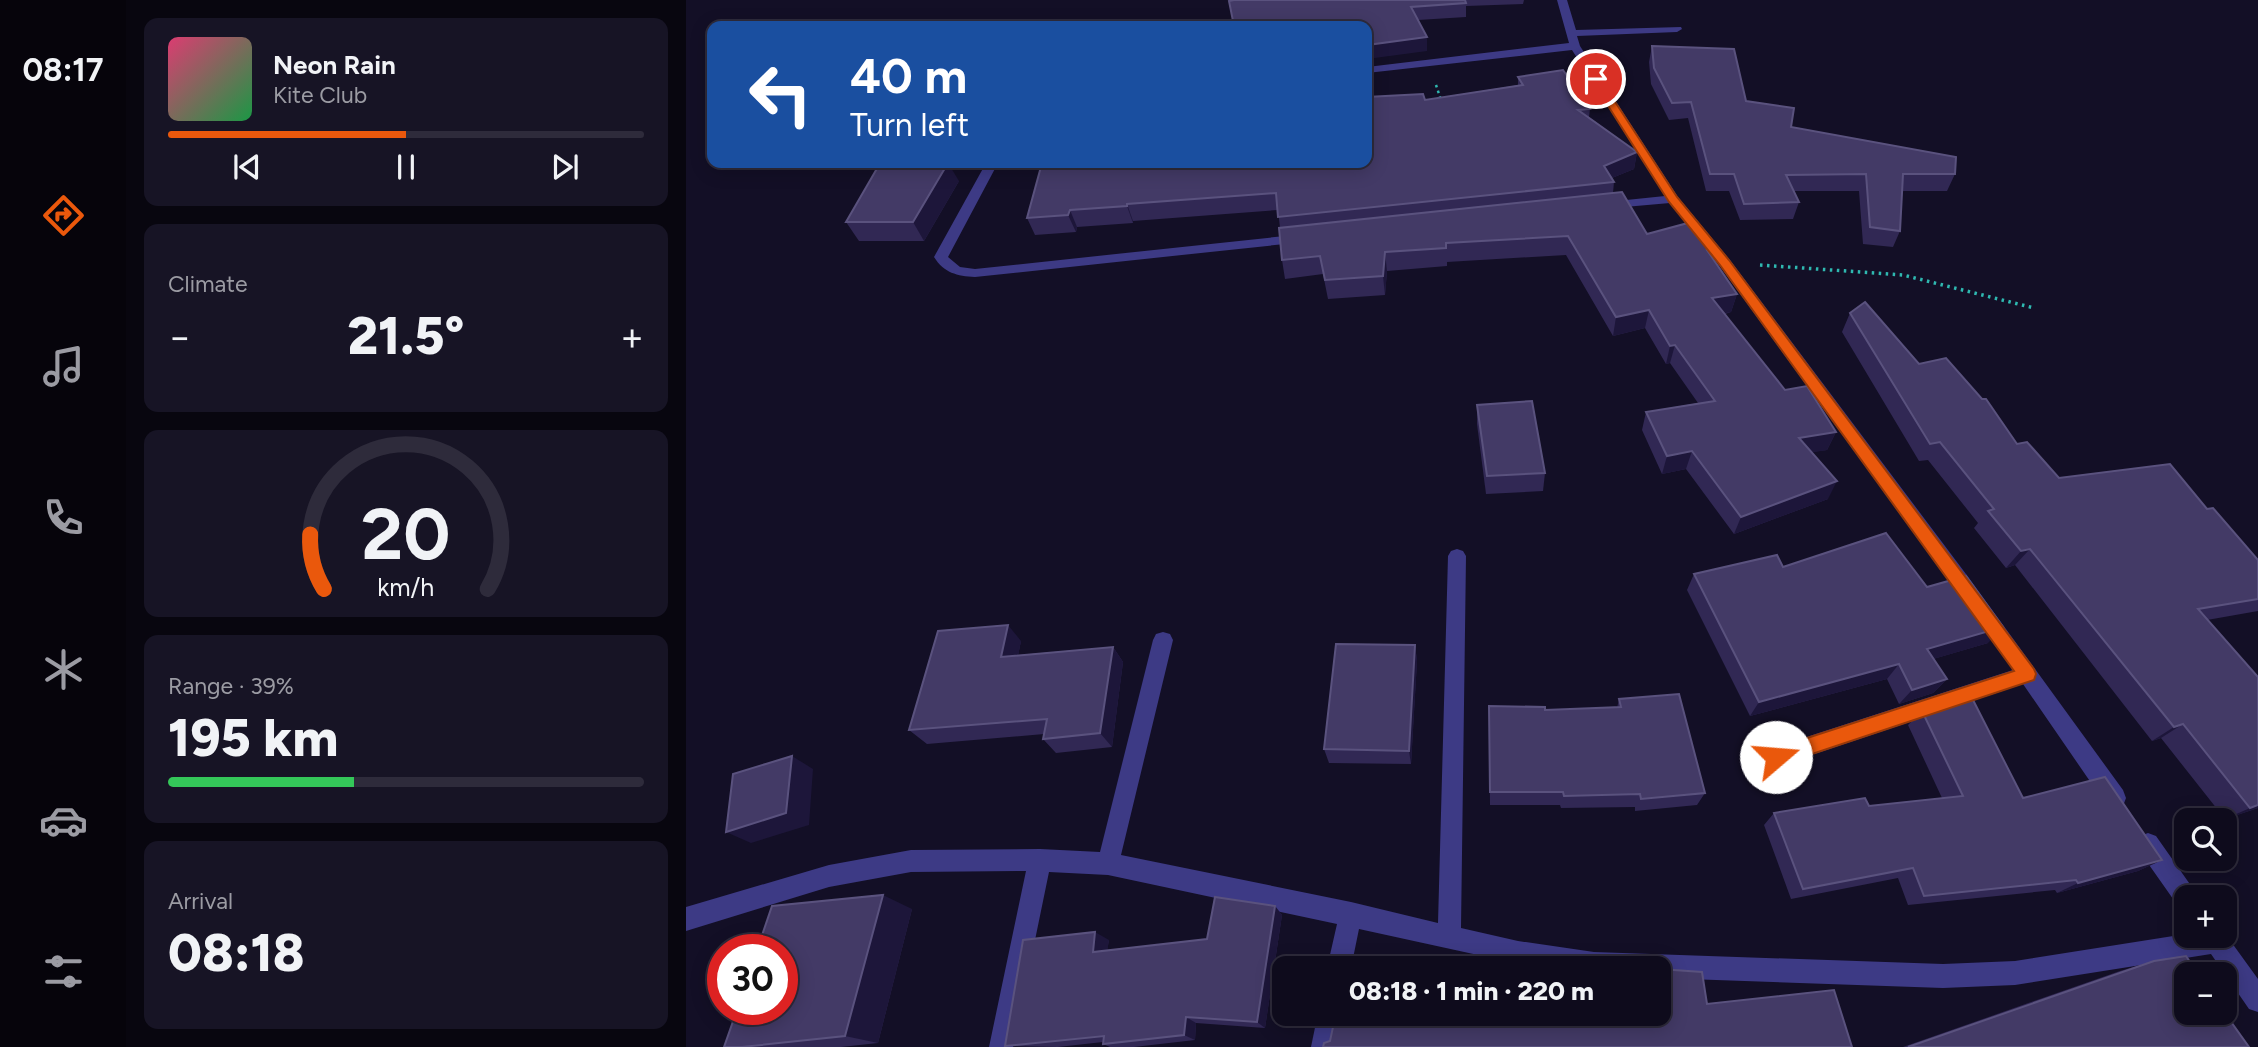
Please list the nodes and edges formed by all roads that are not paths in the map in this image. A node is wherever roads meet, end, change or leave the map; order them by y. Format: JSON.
{"nodes":[{"id":1,"x":1562,"y":0,"type":"edge"},
{"id":2,"x":1677,"y":29,"type":"dead end"},
{"id":3,"x":1574,"y":39,"type":"junction"},
{"id":4,"x":1372,"y":69,"type":"edge"},
{"id":5,"x":989,"y":168,"type":"edge"},
{"id":6,"x":1673,"y":199,"type":"junction"},
{"id":7,"x":1591,"y":208,"type":"edge"},
{"id":8,"x":1314,"y":237,"type":"edge"},
{"id":9,"x":1457,"y":556,"type":"dead end"},
{"id":10,"x":1163,"y":640,"type":"dead end"},
{"id":11,"x":2027,"y":674,"type":"junction"},
{"id":12,"x":1776,"y":757,"type":"dead end"},
{"id":13,"x":2123,"y":808,"type":"edge"},
{"id":14,"x":2138,"y":831,"type":"edge"},
{"id":15,"x":1040,"y":860,"type":"junction"},
{"id":16,"x":1108,"y":864,"type":"junction"},
{"id":17,"x":2177,"y":885,"type":"edge"},
{"id":18,"x":1351,"y":914,"type":"junction"},
{"id":19,"x":686,"y":919,"type":"edge"},
{"id":20,"x":1449,"y":937,"type":"junction"},
{"id":21,"x":2174,"y":945,"type":"edge"},
{"id":22,"x":2222,"y":948,"type":"edge"},
{"id":23,"x":1342,"y":956,"type":"edge"},
{"id":24,"x":2258,"y":1000,"type":"edge"},
{"id":25,"x":1327,"y":1026,"type":"edge"},
{"id":26,"x":1001,"y":1047,"type":"edge"},
{"id":27,"x":1323,"y":1047,"type":"edge"}],
"edges":[{"from":1,"to":3,"type":"street"},
{"from":2,"to":3,"type":"street"},
{"from":3,"to":4,"type":"street"},
{"from":3,"to":6,"type":"street"},
{"from":5,"to":8,"type":"street"},
{"from":6,"to":7,"type":"street"},
{"from":6,"to":11,"type":"street"},
{"from":9,"to":20,"type":"street"},
{"from":10,"to":16,"type":"street"},
{"from":11,"to":12,"type":"street"},
{"from":11,"to":13,"type":"street"},
{"from":14,"to":17,"type":"street"},
{"from":15,"to":16,"type":"street"},
{"from":15,"to":19,"type":"street"},
{"from":15,"to":26,"type":"street"},
{"from":16,"to":18,"type":"street"},
{"from":18,"to":20,"type":"street"},
{"from":18,"to":23,"type":"street"},
{"from":20,"to":21,"type":"street"},
{"from":22,"to":24,"type":"street"},
{"from":25,"to":27,"type":"street"}]}
